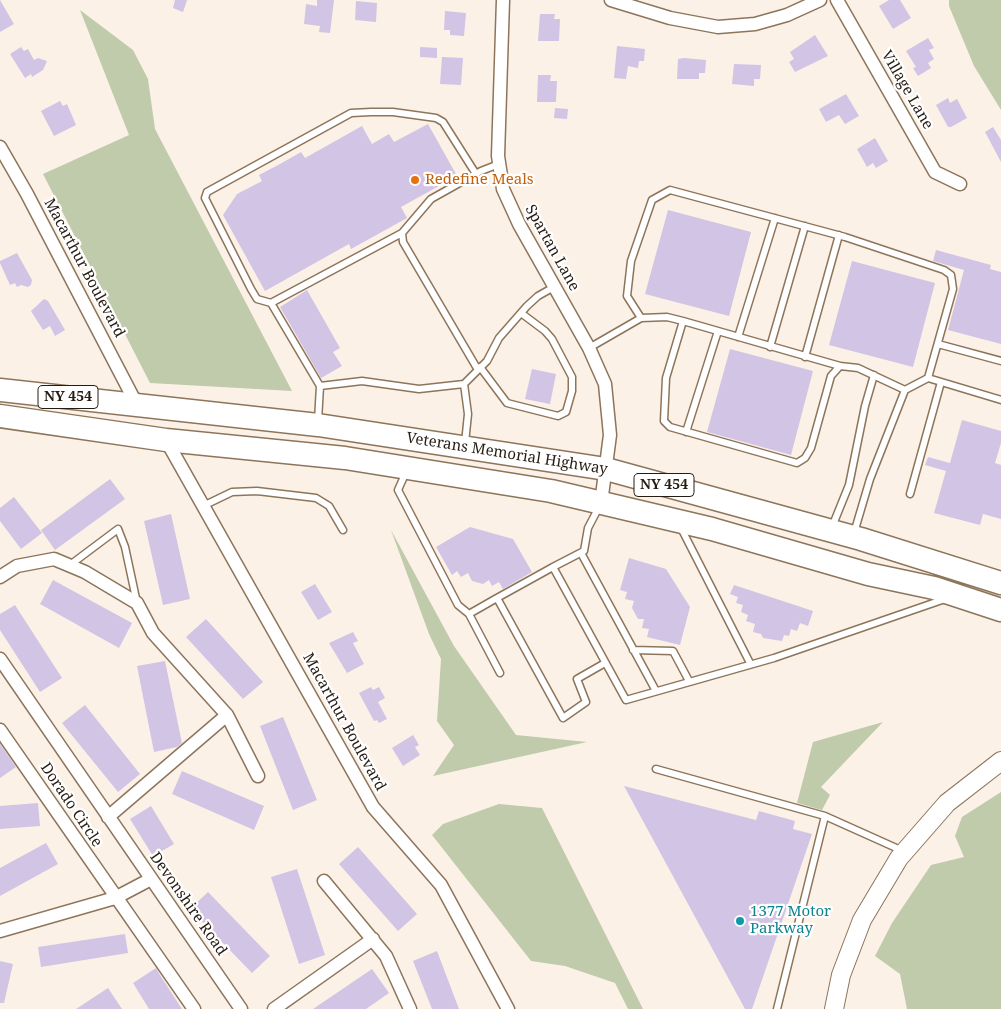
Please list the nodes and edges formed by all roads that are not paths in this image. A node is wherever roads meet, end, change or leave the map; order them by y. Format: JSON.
{"nodes":[{"id":1,"x":504,"y":0,"type":"edge"},
{"id":2,"x":611,"y":0,"type":"edge"},
{"id":3,"x":820,"y":0,"type":"edge"},
{"id":4,"x":837,"y":0,"type":"edge"},
{"id":5,"x":0,"y":147,"type":"edge"},
{"id":6,"x":499,"y":164,"type":"junction"},
{"id":7,"x":476,"y":174,"type":"junction"},
{"id":8,"x":960,"y":184,"type":"dead end"},
{"id":9,"x":775,"y":218,"type":"junction"},
{"id":10,"x":805,"y":226,"type":"junction"},
{"id":11,"x":402,"y":233,"type":"junction"},
{"id":12,"x":839,"y":235,"type":"junction"},
{"id":13,"x":554,"y":287,"type":"junction"},
{"id":14,"x":271,"y":303,"type":"junction"},
{"id":15,"x":521,"y":313,"type":"junction"},
{"id":16,"x":641,"y":318,"type":"junction"},
{"id":17,"x":683,"y":321,"type":"junction"},
{"id":18,"x":718,"y":331,"type":"junction"},
{"id":19,"x":738,"y":337,"type":"junction"},
{"id":20,"x":938,"y":344,"type":"junction"},
{"id":21,"x":770,"y":347,"type":"junction"},
{"id":22,"x":589,"y":348,"type":"junction"},
{"id":23,"x":806,"y":356,"type":"junction"},
{"id":24,"x":1001,"y":361,"type":"edge"},
{"id":25,"x":840,"y":366,"type":"junction"},
{"id":26,"x":479,"y":369,"type":"junction"},
{"id":27,"x":874,"y":375,"type":"junction"},
{"id":28,"x":928,"y":378,"type":"junction"},
{"id":29,"x":941,"y":382,"type":"junction"},
{"id":30,"x":464,"y":384,"type":"junction"},
{"id":31,"x":320,"y":386,"type":"junction"},
{"id":32,"x":0,"y":390,"type":"edge"},
{"id":33,"x":906,"y":390,"type":"junction"},
{"id":34,"x":1001,"y":400,"type":"edge"},
{"id":35,"x":137,"y":405,"type":"junction"},
{"id":36,"x":0,"y":415,"type":"edge"},
{"id":37,"x":318,"y":425,"type":"junction"},
{"id":38,"x":686,"y":432,"type":"junction"},
{"id":39,"x":166,"y":440,"type":"junction"},
{"id":40,"x":465,"y":446,"type":"junction"},
{"id":41,"x":407,"y":468,"type":"junction"},
{"id":42,"x":606,"y":469,"type":"junction"},
{"id":43,"x":910,"y":494,"type":"dead end"},
{"id":44,"x":601,"y":503,"type":"junction"},
{"id":45,"x":203,"y":506,"type":"junction"},
{"id":46,"x":677,"y":521,"type":"junction"},
{"id":47,"x":343,"y":530,"type":"dead end"},
{"id":48,"x":830,"y":531,"type":"junction"},
{"id":49,"x":853,"y":537,"type":"junction"},
{"id":50,"x":581,"y":553,"type":"junction"},
{"id":51,"x":70,"y":565,"type":"junction"},
{"id":52,"x":553,"y":567,"type":"junction"},
{"id":53,"x":0,"y":577,"type":"edge"},
{"id":54,"x":1001,"y":582,"type":"edge"},
{"id":55,"x":956,"y":595,"type":"junction"},
{"id":56,"x":497,"y":598,"type":"junction"},
{"id":57,"x":137,"y":602,"type":"junction"},
{"id":58,"x":991,"y":607,"type":"edge"},
{"id":59,"x":469,"y":614,"type":"junction"},
{"id":60,"x":1001,"y":614,"type":"edge"},
{"id":61,"x":634,"y":650,"type":"junction"},
{"id":62,"x":0,"y":659,"type":"edge"},
{"id":63,"x":605,"y":663,"type":"junction"},
{"id":64,"x":750,"y":663,"type":"junction"},
{"id":65,"x":500,"y":674,"type":"dead end"},
{"id":66,"x":689,"y":681,"type":"junction"},
{"id":67,"x":656,"y":691,"type":"junction"},
{"id":68,"x":227,"y":715,"type":"junction"},
{"id":69,"x":0,"y":730,"type":"edge"},
{"id":70,"x":1001,"y":761,"type":"edge"},
{"id":71,"x":656,"y":769,"type":"dead end"},
{"id":72,"x":258,"y":776,"type":"dead end"},
{"id":73,"x":825,"y":816,"type":"junction"},
{"id":74,"x":108,"y":817,"type":"junction"},
{"id":75,"x":904,"y":851,"type":"junction"},
{"id":76,"x":151,"y":879,"type":"junction"},
{"id":77,"x":324,"y":881,"type":"dead end"},
{"id":78,"x":115,"y":898,"type":"junction"},
{"id":79,"x":0,"y":931,"type":"edge"},
{"id":80,"x":373,"y":940,"type":"junction"},
{"id":81,"x":194,"y":1009,"type":"edge"},
{"id":82,"x":241,"y":1009,"type":"edge"},
{"id":83,"x":274,"y":1009,"type":"edge"},
{"id":84,"x":410,"y":1009,"type":"edge"},
{"id":85,"x":508,"y":1009,"type":"edge"},
{"id":86,"x":777,"y":1009,"type":"edge"},
{"id":87,"x":834,"y":1009,"type":"edge"}],
"edges":[{"from":1,"to":6,"type":"street","name":"Spartan Lane"},
{"from":2,"to":3,"type":"street"},
{"from":4,"to":8,"type":"street","name":"Village Lane"},
{"from":5,"to":35,"type":"street","name":"Macarthur Boulevard"},
{"from":6,"to":7,"type":"lane"},
{"from":6,"to":13,"type":"street","name":"Spartan Lane"},
{"from":7,"to":11,"type":"lane"},
{"from":7,"to":14,"type":"lane"},
{"from":9,"to":10,"type":"lane"},
{"from":9,"to":16,"type":"lane"},
{"from":9,"to":19,"type":"lane"},
{"from":10,"to":12,"type":"lane"},
{"from":10,"to":21,"type":"lane"},
{"from":11,"to":14,"type":"lane"},
{"from":11,"to":26,"type":"lane"},
{"from":12,"to":20,"type":"lane"},
{"from":12,"to":23,"type":"lane"},
{"from":13,"to":15,"type":"lane"},
{"from":13,"to":22,"type":"street","name":"Spartan Lane"},
{"from":14,"to":31,"type":"lane"},
{"from":15,"to":26,"type":"lane"},
{"from":15,"to":26,"type":"lane"},
{"from":16,"to":17,"type":"lane"},
{"from":16,"to":22,"type":"lane"},
{"from":17,"to":18,"type":"lane"},
{"from":17,"to":38,"type":"lane"},
{"from":18,"to":19,"type":"lane"},
{"from":18,"to":38,"type":"lane"},
{"from":19,"to":21,"type":"lane"},
{"from":20,"to":24,"type":"lane"},
{"from":20,"to":28,"type":"lane"},
{"from":21,"to":23,"type":"lane"},
{"from":22,"to":42,"type":"street","name":"Spartan Lane"},
{"from":23,"to":25,"type":"lane"},
{"from":25,"to":27,"type":"lane"},
{"from":25,"to":38,"type":"lane"},
{"from":26,"to":30,"type":"lane"},
{"from":27,"to":33,"type":"lane"},
{"from":27,"to":48,"type":"lane"},
{"from":28,"to":29,"type":"lane"},
{"from":28,"to":33,"type":"lane"},
{"from":29,"to":34,"type":"lane"},
{"from":29,"to":43,"type":"lane"},
{"from":30,"to":31,"type":"lane"},
{"from":30,"to":40,"type":"lane"},
{"from":31,"to":37,"type":"lane"},
{"from":32,"to":35,"type":"highway","name":"Veterans Memorial Highway","number":"NY 454"},
{"from":33,"to":49,"type":"lane"},
{"from":35,"to":36,"type":"highway"},
{"from":35,"to":37,"type":"highway","name":"Veterans Memorial Highway","number":"NY 454"},
{"from":36,"to":39,"type":"highway","name":"Veterans Memorial Highway","number":"NY 454"},
{"from":37,"to":39,"type":"highway"},
{"from":37,"to":40,"type":"highway","name":"Veterans Memorial Highway","number":"NY 454"},
{"from":39,"to":41,"type":"highway","name":"Veterans Memorial Highway","number":"NY 454"},
{"from":39,"to":45,"type":"street","name":"Macarthur Boulevard"},
{"from":40,"to":42,"type":"highway","name":"Veterans Memorial Highway","number":"NY 454"},
{"from":41,"to":44,"type":"highway","name":"Veterans Memorial Highway","number":"NY 454"},
{"from":41,"to":59,"type":"lane"},
{"from":42,"to":44,"type":"street","name":"Spartan Lane"},
{"from":42,"to":48,"type":"highway","name":"Veterans Memorial Highway","number":"NY 454"},
{"from":44,"to":46,"type":"highway","name":"Veterans Memorial Highway","number":"NY 454"},
{"from":44,"to":50,"type":"lane"},
{"from":45,"to":47,"type":"lane"},
{"from":45,"to":85,"type":"street","name":"Macarthur Boulevard"},
{"from":46,"to":55,"type":"highway","name":"Veterans Memorial Highway","number":"NY 454"},
{"from":46,"to":64,"type":"lane"},
{"from":48,"to":49,"type":"highway","name":"Veterans Memorial Highway","number":"NY 454"},
{"from":49,"to":54,"type":"highway","name":"Veterans Memorial Highway","number":"NY 454"},
{"from":50,"to":52,"type":"lane"},
{"from":50,"to":61,"type":"lane"},
{"from":51,"to":53,"type":"street"},
{"from":51,"to":57,"type":"street"},
{"from":51,"to":57,"type":"lane"},
{"from":52,"to":56,"type":"lane"},
{"from":52,"to":63,"type":"lane"},
{"from":55,"to":58,"type":"highway","name":"Veterans Memorial Highway","number":"NY 454"},
{"from":55,"to":64,"type":"lane"},
{"from":56,"to":59,"type":"lane"},
{"from":56,"to":63,"type":"lane"},
{"from":57,"to":68,"type":"street"},
{"from":58,"to":60,"type":"highway","name":"Veterans Memorial Highway"},
{"from":59,"to":65,"type":"lane"},
{"from":61,"to":66,"type":"lane"},
{"from":61,"to":67,"type":"lane"},
{"from":62,"to":74,"type":"street","name":"Devonshire Road"},
{"from":63,"to":67,"type":"lane"},
{"from":64,"to":66,"type":"lane"},
{"from":66,"to":67,"type":"lane"},
{"from":68,"to":72,"type":"street"},
{"from":68,"to":74,"type":"street"},
{"from":69,"to":78,"type":"street","name":"Dorado Circle"},
{"from":70,"to":75,"type":"main road"},
{"from":71,"to":73,"type":"lane"},
{"from":73,"to":75,"type":"lane"},
{"from":73,"to":86,"type":"lane"},
{"from":74,"to":76,"type":"street","name":"Devonshire Road"},
{"from":75,"to":87,"type":"main road"},
{"from":76,"to":78,"type":"street"},
{"from":76,"to":82,"type":"street","name":"Devonshire Road"},
{"from":77,"to":80,"type":"street"},
{"from":78,"to":79,"type":"street"},
{"from":78,"to":81,"type":"street","name":"Dorado Circle"},
{"from":80,"to":83,"type":"street"},
{"from":80,"to":84,"type":"street"}]}
